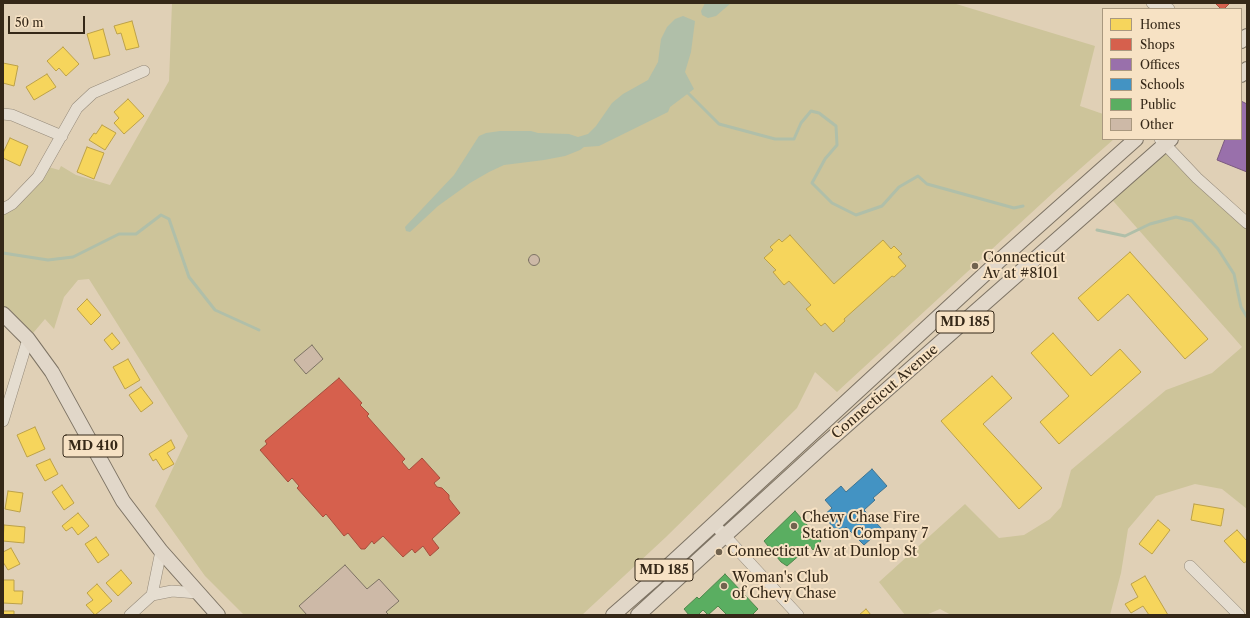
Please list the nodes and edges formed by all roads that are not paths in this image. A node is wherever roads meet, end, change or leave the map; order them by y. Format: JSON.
{"nodes":[{"id":1,"x":1152,"y":3,"type":"edge"},
{"id":2,"x":1166,"y":8,"type":"edge"},
{"id":3,"x":144,"y":72,"type":"dead end"},
{"id":4,"x":3,"y":114,"type":"edge"},
{"id":5,"x":62,"y":136,"type":"junction"},
{"id":6,"x":1135,"y":140,"type":"edge"},
{"id":7,"x":1165,"y":141,"type":"edge"},
{"id":8,"x":3,"y":209,"type":"edge"},
{"id":9,"x":1247,"y":223,"type":"edge"},
{"id":10,"x":3,"y":314,"type":"edge"},
{"id":11,"x":28,"y":339,"type":"junction"},
{"id":12,"x":3,"y":420,"type":"edge"},
{"id":13,"x":714,"y":524,"type":"junction"},
{"id":14,"x":724,"y":535,"type":"junction"},
{"id":15,"x":161,"y":551,"type":"junction"},
{"id":16,"x":1190,"y":566,"type":"dead end"},
{"id":17,"x":197,"y":593,"type":"junction"},
{"id":18,"x":152,"y":594,"type":"junction"},
{"id":19,"x":130,"y":615,"type":"edge"},
{"id":20,"x":218,"y":615,"type":"edge"},
{"id":21,"x":613,"y":615,"type":"edge"},
{"id":22,"x":638,"y":615,"type":"edge"},
{"id":23,"x":798,"y":615,"type":"edge"},
{"id":24,"x":1239,"y":615,"type":"edge"}],
"edges":[{"from":1,"to":2,"type":"street"},
{"from":3,"to":5,"type":"street"},
{"from":4,"to":5,"type":"street"},
{"from":5,"to":8,"type":"street"},
{"from":6,"to":13,"type":"main road","name":"Connecticut Avenue","number":"MD 185"},
{"from":7,"to":9,"type":"street"},
{"from":7,"to":14,"type":"main road","name":"Connecticut Avenue","number":"MD 185"},
{"from":10,"to":11,"type":"main road","number":"MD 410"},
{"from":11,"to":12,"type":"street"},
{"from":11,"to":15,"type":"main road","number":"MD 410"},
{"from":13,"to":14,"type":"street"},
{"from":13,"to":21,"type":"main road","name":"Connecticut Avenue","number":"MD 185"},
{"from":14,"to":22,"type":"main road","name":"Connecticut Avenue","number":"MD 185"},
{"from":14,"to":23,"type":"street"},
{"from":15,"to":17,"type":"main road","number":"MD 410"},
{"from":15,"to":18,"type":"street"},
{"from":16,"to":24,"type":"street"},
{"from":17,"to":18,"type":"street"},
{"from":17,"to":20,"type":"main road","number":"MD 410"},
{"from":18,"to":19,"type":"street"}]}
